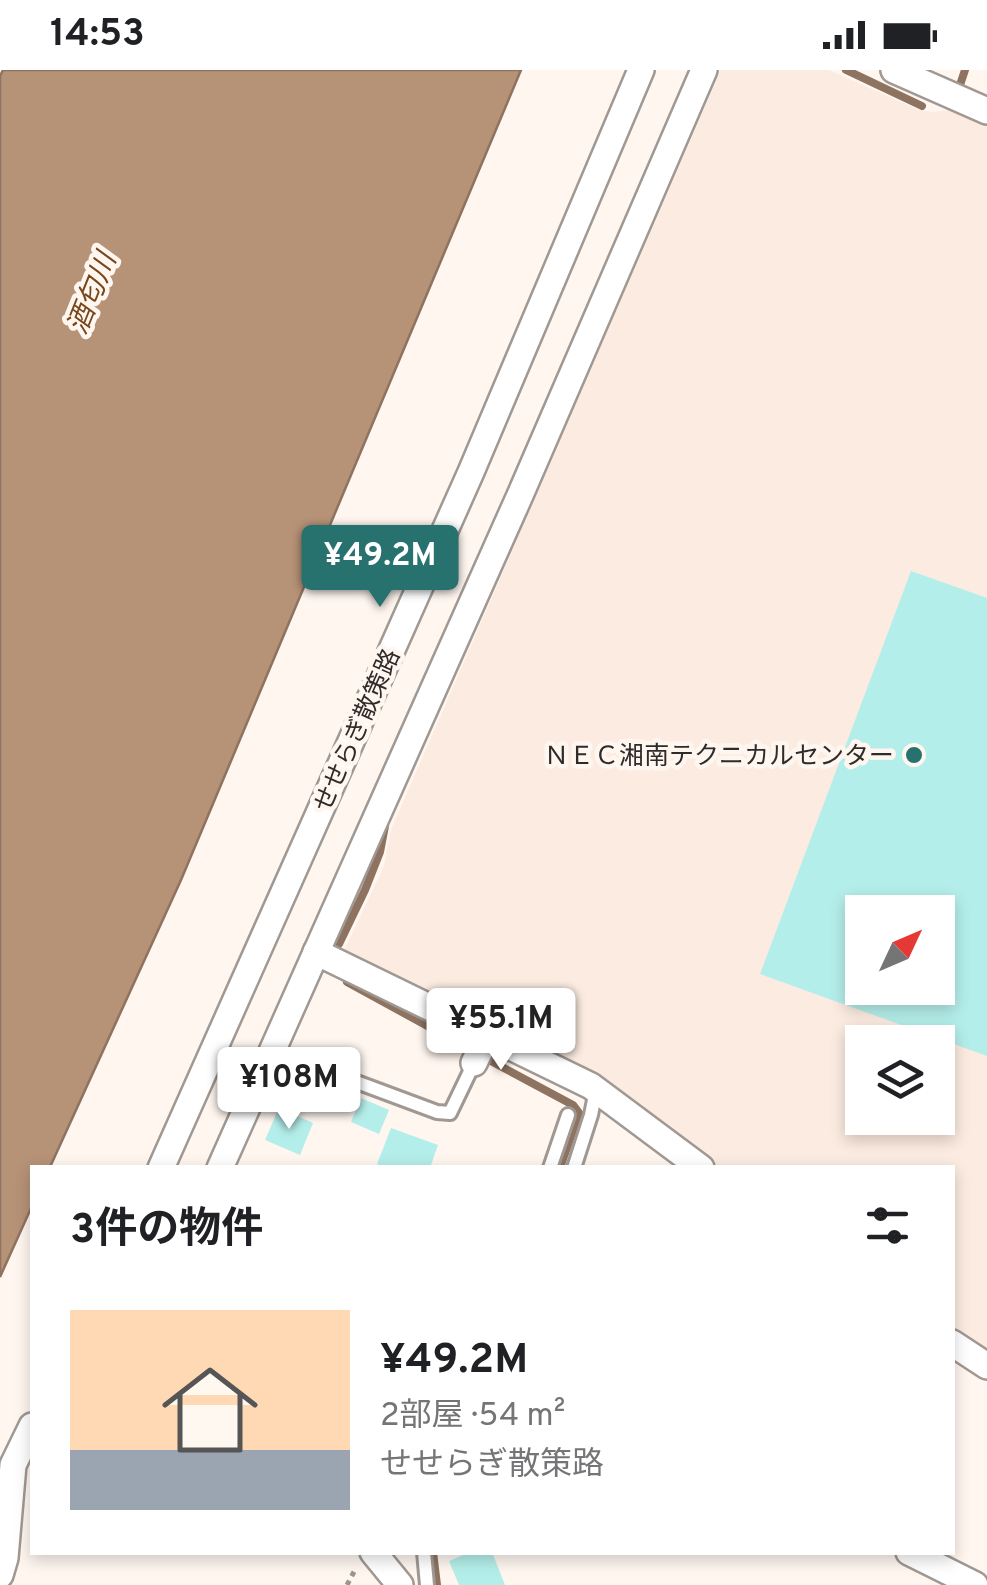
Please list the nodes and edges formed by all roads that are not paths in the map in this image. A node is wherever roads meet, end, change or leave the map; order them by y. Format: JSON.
{"nodes":[{"id":1,"x":641,"y":70,"type":"edge"},
{"id":2,"x":704,"y":70,"type":"edge"},
{"id":3,"x":894,"y":70,"type":"edge"},
{"id":4,"x":987,"y":111,"type":"edge"},
{"id":5,"x":316,"y":952,"type":"junction"},
{"id":6,"x":487,"y":1036,"type":"junction"},
{"id":7,"x":282,"y":1054,"type":"junction"},
{"id":8,"x":474,"y":1063,"type":"joint"},
{"id":9,"x":596,"y":1090,"type":"junction"},
{"id":10,"x":568,"y":1115,"type":"dead end"},
{"id":11,"x":162,"y":1165,"type":"edge"},
{"id":12,"x":222,"y":1165,"type":"edge"},
{"id":13,"x":551,"y":1165,"type":"edge"},
{"id":14,"x":575,"y":1165,"type":"edge"},
{"id":15,"x":696,"y":1165,"type":"edge"},
{"id":16,"x":955,"y":1345,"type":"edge"},
{"id":17,"x":987,"y":1366,"type":"edge"},
{"id":18,"x":30,"y":1430,"type":"edge"},
{"id":19,"x":375,"y":1555,"type":"edge"},
{"id":20,"x":424,"y":1555,"type":"edge"},
{"id":21,"x":915,"y":1555,"type":"edge"},
{"id":22,"x":0,"y":1575,"type":"edge"},
{"id":23,"x":400,"y":1585,"type":"edge"},
{"id":24,"x":428,"y":1585,"type":"edge"},
{"id":25,"x":974,"y":1585,"type":"edge"}],
"edges":[{"from":1,"to":11,"type":"street","name":"せせらぎ散策路"},
{"from":2,"to":5,"type":"street"},
{"from":3,"to":4,"type":"street"},
{"from":5,"to":6,"type":"street"},
{"from":5,"to":7,"type":"street"},
{"from":6,"to":8,"type":"street"},
{"from":6,"to":9,"type":"street"},
{"from":7,"to":8,"type":"lane"},
{"from":7,"to":12,"type":"street"},
{"from":9,"to":14,"type":"lane"},
{"from":9,"to":15,"type":"street"},
{"from":10,"to":13,"type":"lane"},
{"from":16,"to":17,"type":"street"},
{"from":18,"to":22,"type":"street"},
{"from":19,"to":23,"type":"street"},
{"from":20,"to":24,"type":"lane"},
{"from":21,"to":25,"type":"street"}]}
